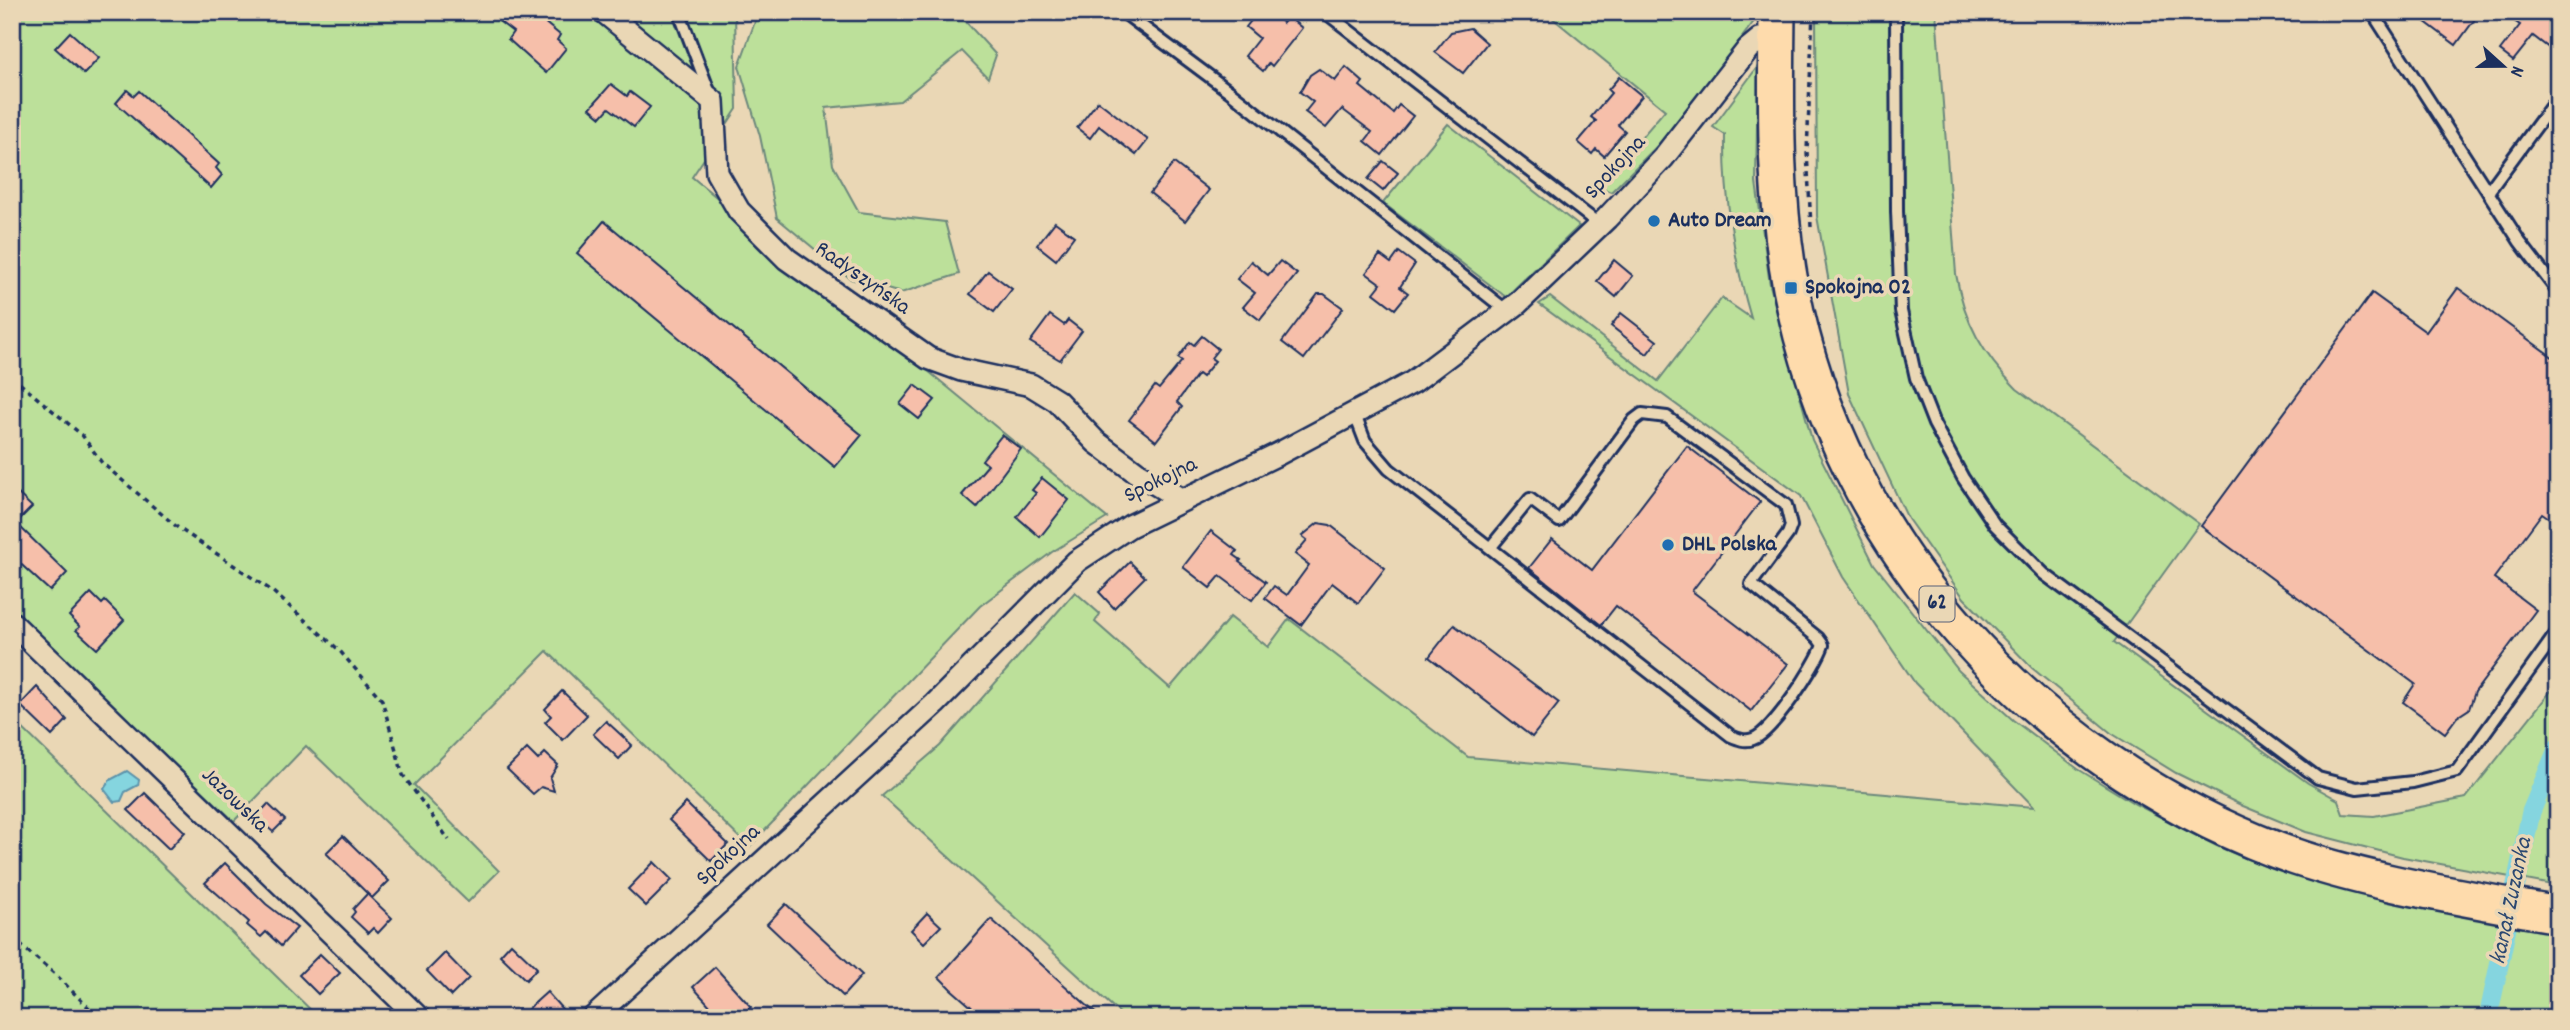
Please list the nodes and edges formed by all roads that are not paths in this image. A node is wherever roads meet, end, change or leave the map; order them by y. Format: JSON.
{"nodes":[{"id":1,"x":604,"y":12,"type":"edge"},
{"id":2,"x":679,"y":12,"type":"edge"},
{"id":3,"x":1123,"y":12,"type":"edge"},
{"id":4,"x":1325,"y":12,"type":"edge"},
{"id":5,"x":1896,"y":12,"type":"edge"},
{"id":6,"x":2372,"y":12,"type":"edge"},
{"id":7,"x":1777,"y":24,"type":"edge"},
{"id":8,"x":2558,"y":97,"type":"edge"},
{"id":9,"x":713,"y":101,"type":"junction"},
{"id":10,"x":2488,"y":192,"type":"junction"},
{"id":11,"x":1600,"y":225,"type":"junction"},
{"id":12,"x":2558,"y":292,"type":"edge"},
{"id":13,"x":1507,"y":311,"type":"junction"},
{"id":14,"x":1355,"y":415,"type":"junction"},
{"id":15,"x":1182,"y":500,"type":"junction"},
{"id":16,"x":1490,"y":548,"type":"junction"},
{"id":17,"x":12,"y":623,"type":"edge"},
{"id":18,"x":2558,"y":631,"type":"edge"},
{"id":19,"x":2553,"y":914,"type":"edge"},
{"id":20,"x":600,"y":1016,"type":"edge"},
{"id":21,"x":419,"y":1018,"type":"edge"}],
"edges":[{"from":1,"to":9,"type":"street"},
{"from":2,"to":9,"type":"lane"},
{"from":3,"to":13,"type":"lane"},
{"from":4,"to":11,"type":"lane"},
{"from":5,"to":18,"type":"lane"},
{"from":6,"to":10,"type":"lane"},
{"from":7,"to":11,"type":"street","name":"Spokojna"},
{"from":7,"to":19,"type":"main road","number":"62"},
{"from":8,"to":10,"type":"lane"},
{"from":9,"to":15,"type":"street","name":"Radyszyńska"},
{"from":10,"to":12,"type":"lane"},
{"from":11,"to":13,"type":"street","name":"Spokojna"},
{"from":13,"to":14,"type":"street","name":"Spokojna"},
{"from":14,"to":15,"type":"street","name":"Spokojna"},
{"from":14,"to":16,"type":"lane"},
{"from":15,"to":20,"type":"street","name":"Spokojna"},
{"from":16,"to":16,"type":"lane"},
{"from":17,"to":21,"type":"street","name":"Jazowska"}]}
